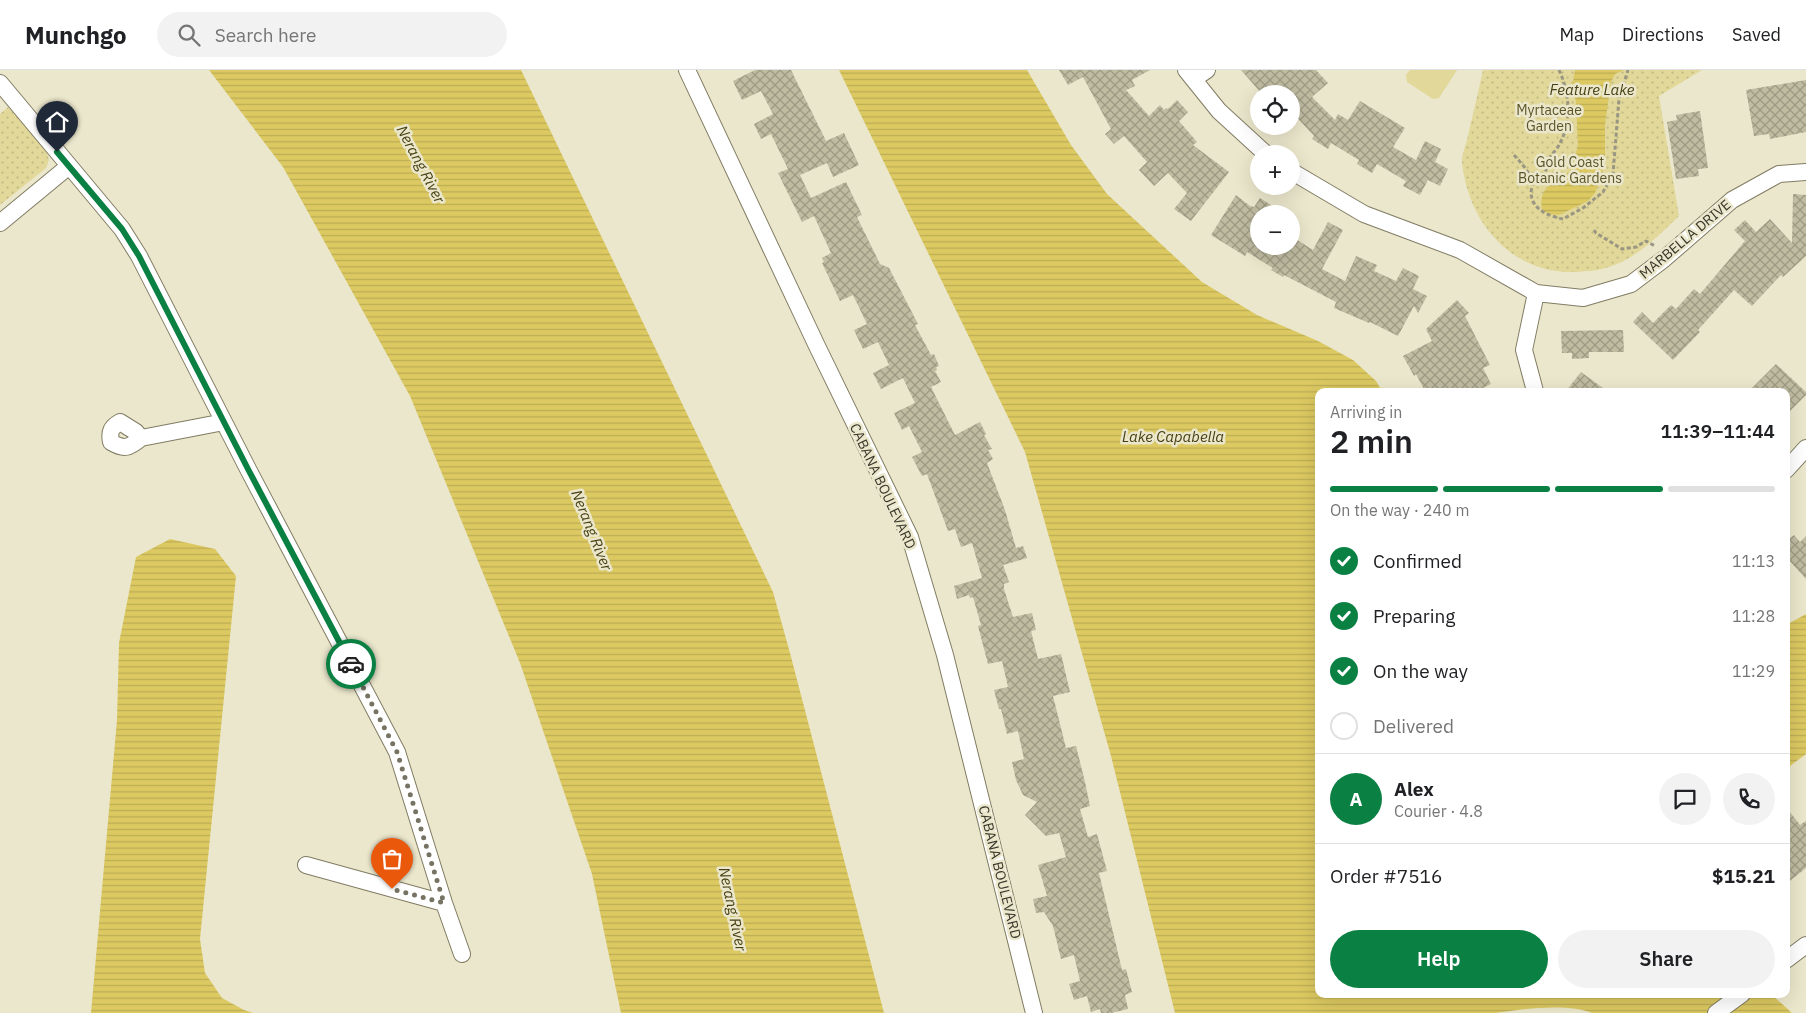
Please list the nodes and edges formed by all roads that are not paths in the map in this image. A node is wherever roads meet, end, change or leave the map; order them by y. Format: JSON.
{"nodes":[{"id":1,"x":687,"y":70,"type":"edge"},
{"id":2,"x":1196,"y":73,"type":"edge"},
{"id":3,"x":0,"y":83,"type":"edge"},
{"id":4,"x":1256,"y":145,"type":"edge"},
{"id":5,"x":69,"y":166,"type":"junction"},
{"id":6,"x":1806,"y":172,"type":"edge"},
{"id":7,"x":1300,"y":177,"type":"edge"},
{"id":8,"x":0,"y":223,"type":"edge"},
{"id":9,"x":1536,"y":293,"type":"junction"},
{"id":10,"x":1534,"y":388,"type":"edge"},
{"id":11,"x":224,"y":422,"type":"junction"},
{"id":12,"x":141,"y":438,"type":"dead end"},
{"id":13,"x":1806,"y":448,"type":"edge"},
{"id":14,"x":1790,"y":466,"type":"edge"},
{"id":15,"x":306,"y":865,"type":"dead end"},
{"id":16,"x":444,"y":903,"type":"junction"},
{"id":17,"x":1806,"y":945,"type":"edge"},
{"id":18,"x":462,"y":954,"type":"dead end"},
{"id":19,"x":1790,"y":957,"type":"edge"},
{"id":20,"x":1737,"y":998,"type":"edge"},
{"id":21,"x":1034,"y":1013,"type":"edge"},
{"id":22,"x":1716,"y":1013,"type":"edge"}],
"edges":[{"from":1,"to":21,"type":"street","name":"CABANA BOULEVARD"},
{"from":2,"to":4,"type":"street"},
{"from":3,"to":5,"type":"street"},
{"from":5,"to":8,"type":"street"},
{"from":5,"to":11,"type":"street"},
{"from":6,"to":9,"type":"street","name":"MARBELLA DRIVE"},
{"from":7,"to":9,"type":"street","name":"MARBELLA DRIVE"},
{"from":9,"to":10,"type":"street"},
{"from":11,"to":12,"type":"street"},
{"from":11,"to":16,"type":"street"},
{"from":13,"to":14,"type":"street"},
{"from":15,"to":16,"type":"street"},
{"from":16,"to":18,"type":"street"},
{"from":17,"to":19,"type":"street"},
{"from":20,"to":22,"type":"street"}]}
